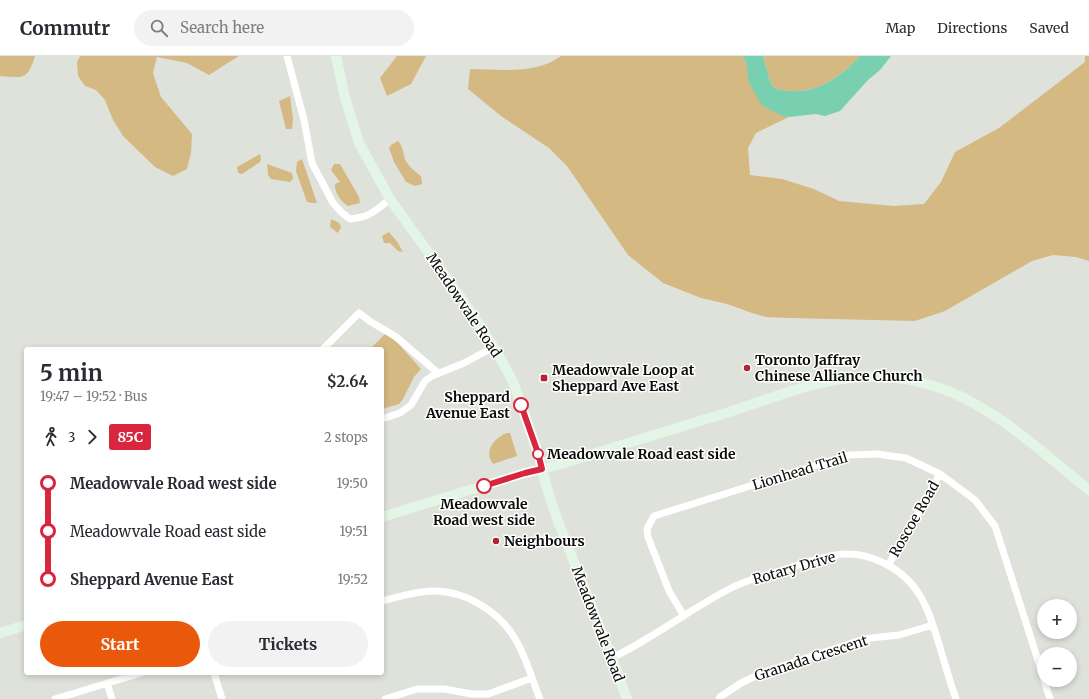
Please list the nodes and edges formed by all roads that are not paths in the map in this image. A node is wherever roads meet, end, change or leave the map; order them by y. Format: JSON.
{"nodes":[{"id":1,"x":287,"y":56,"type":"edge"},
{"id":2,"x":336,"y":56,"type":"edge"},
{"id":3,"x":390,"y":199,"type":"junction"},
{"id":4,"x":325,"y":347,"type":"edge"},
{"id":5,"x":494,"y":347,"type":"junction"},
{"id":6,"x":438,"y":373,"type":"junction"},
{"id":7,"x":384,"y":418,"type":"edge"},
{"id":8,"x":542,"y":469,"type":"junction"},
{"id":9,"x":940,"y":474,"type":"junction"},
{"id":10,"x":1089,"y":490,"type":"edge"},
{"id":11,"x":384,"y":516,"type":"edge"},
{"id":12,"x":889,"y":564,"type":"junction"},
{"id":13,"x":384,"y":601,"type":"edge"},
{"id":14,"x":684,"y":616,"type":"junction"},
{"id":15,"x":933,"y":625,"type":"junction"},
{"id":16,"x":24,"y":626,"type":"edge"},
{"id":17,"x":0,"y":633,"type":"edge"},
{"id":18,"x":612,"y":658,"type":"junction"},
{"id":19,"x":1037,"y":658,"type":"edge"},
{"id":20,"x":135,"y":675,"type":"edge"},
{"id":21,"x":215,"y":675,"type":"edge"},
{"id":22,"x":532,"y":678,"type":"junction"},
{"id":23,"x":107,"y":684,"type":"junction"},
{"id":24,"x":1046,"y":687,"type":"edge"},
{"id":25,"x":55,"y":699,"type":"edge"},
{"id":26,"x":112,"y":699,"type":"edge"},
{"id":27,"x":222,"y":699,"type":"edge"},
{"id":28,"x":385,"y":699,"type":"edge"},
{"id":29,"x":540,"y":699,"type":"edge"},
{"id":30,"x":627,"y":699,"type":"edge"},
{"id":31,"x":719,"y":699,"type":"edge"},
{"id":32,"x":956,"y":699,"type":"edge"},
{"id":33,"x":1050,"y":699,"type":"edge"}],
"edges":[{"from":1,"to":3,"type":"street"},
{"from":2,"to":3,"type":"main road","name":"Meadowvale Road"},
{"from":3,"to":5,"type":"main road","name":"Meadowvale Road"},
{"from":4,"to":6,"type":"street"},
{"from":5,"to":6,"type":"street"},
{"from":5,"to":8,"type":"main road","name":"Meadowvale Road"},
{"from":6,"to":7,"type":"street"},
{"from":8,"to":10,"type":"main road"},
{"from":8,"to":11,"type":"main road"},
{"from":8,"to":18,"type":"main road","name":"Meadowvale Road"},
{"from":9,"to":12,"type":"street","name":"Roscoe Road"},
{"from":9,"to":14,"type":"street","name":"Lionhead Trail"},
{"from":9,"to":19,"type":"street","name":"Lionhead Trail"},
{"from":12,"to":14,"type":"street","name":"Rotary Drive"},
{"from":12,"to":15,"type":"street","name":"Rotary Drive"},
{"from":13,"to":22,"type":"street"},
{"from":14,"to":18,"type":"street","name":"Rotary Drive"},
{"from":15,"to":31,"type":"street","name":"Granada Crescent"},
{"from":15,"to":32,"type":"street","name":"Rotary Drive"},
{"from":16,"to":17,"type":"main road"},
{"from":18,"to":30,"type":"main road","name":"Meadowvale Road"},
{"from":20,"to":23,"type":"street"},
{"from":21,"to":27,"type":"street"},
{"from":22,"to":28,"type":"street"},
{"from":22,"to":29,"type":"street"},
{"from":23,"to":25,"type":"street"},
{"from":23,"to":26,"type":"street"},
{"from":24,"to":33,"type":"street","name":"Lionhead Trail"}]}
